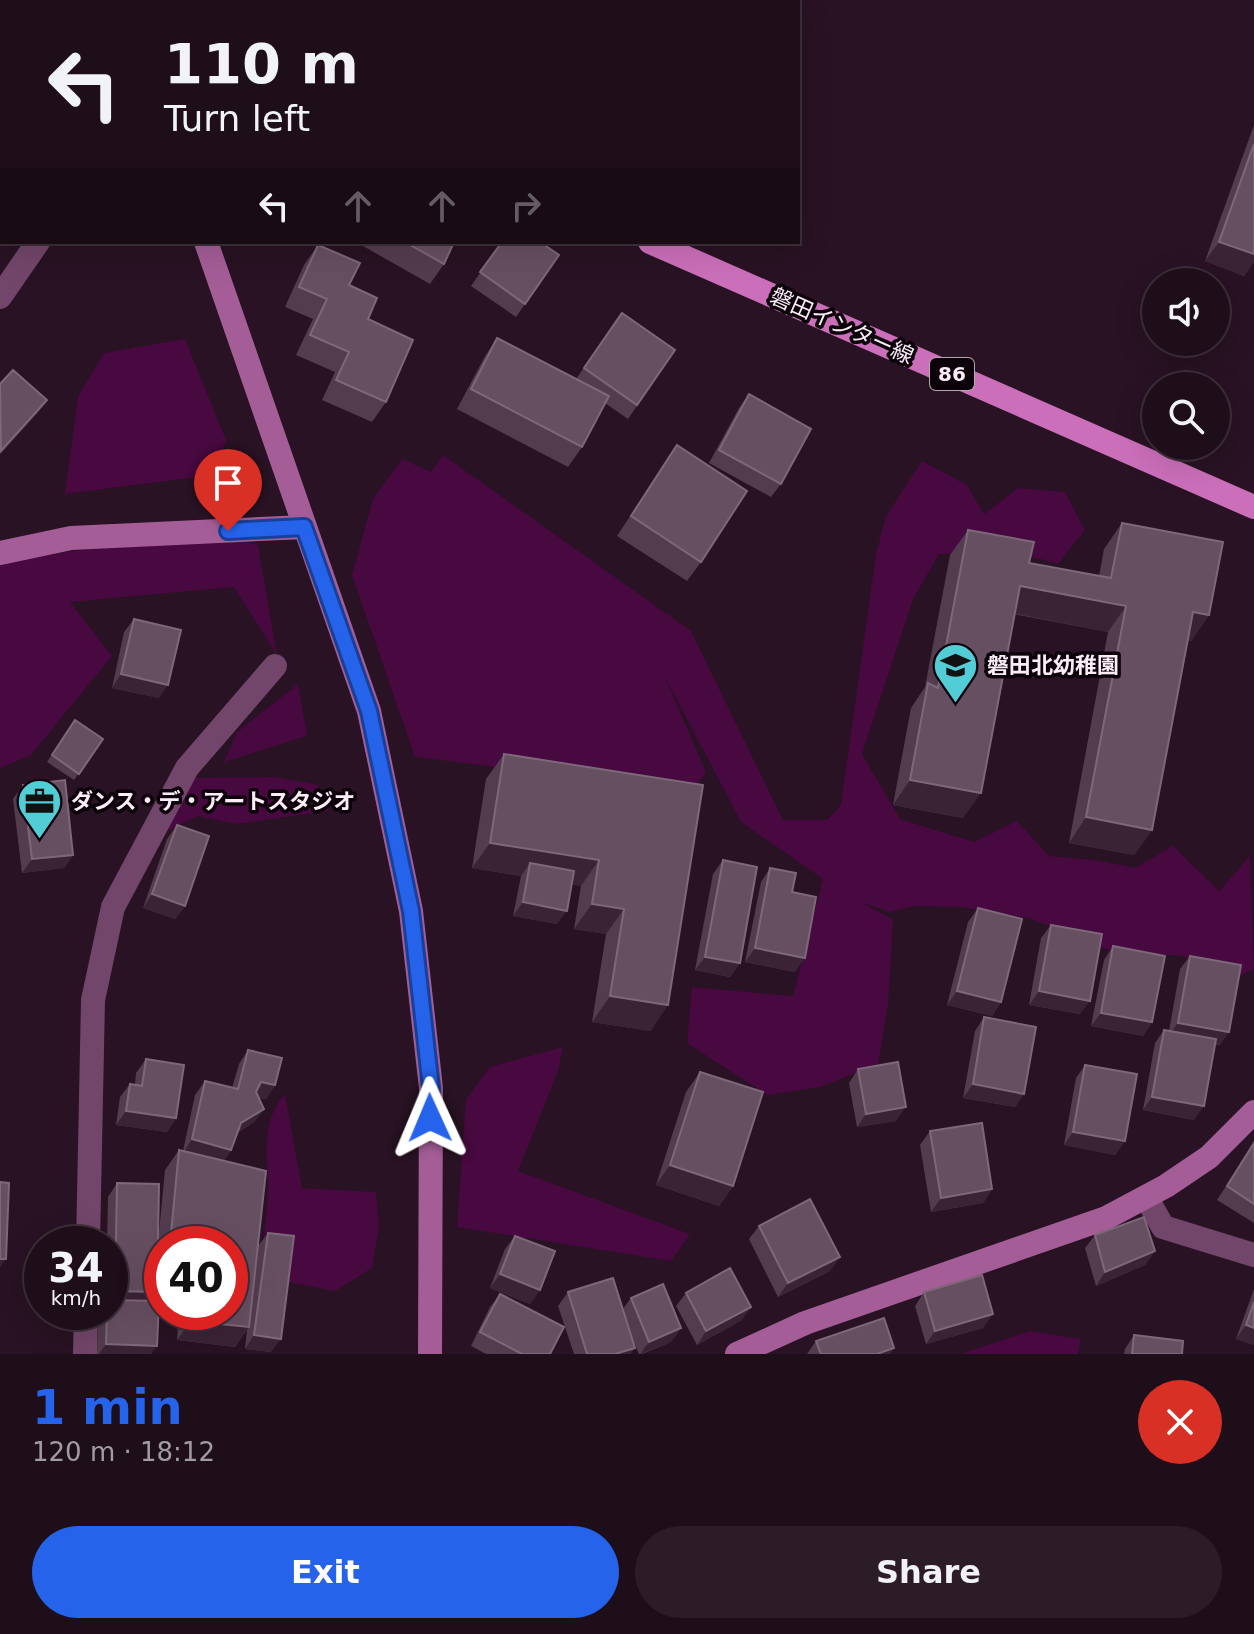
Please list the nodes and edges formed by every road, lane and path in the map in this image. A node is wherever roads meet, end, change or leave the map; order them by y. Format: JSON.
{"nodes":[{"id":1,"x":37,"y":244,"type":"edge"},
{"id":2,"x":207,"y":244,"type":"edge"},
{"id":3,"x":655,"y":244,"type":"edge"},
{"id":4,"x":0,"y":297,"type":"edge"},
{"id":5,"x":1254,"y":507,"type":"edge"},
{"id":6,"x":304,"y":527,"type":"junction"},
{"id":7,"x":0,"y":553,"type":"edge"},
{"id":8,"x":275,"y":666,"type":"dead end"},
{"id":9,"x":1254,"y":1112,"type":"edge"},
{"id":10,"x":1146,"y":1197,"type":"junction"},
{"id":11,"x":88,"y":1226,"type":"edge"},
{"id":12,"x":1254,"y":1255,"type":"edge"},
{"id":13,"x":86,"y":1330,"type":"edge"},
{"id":14,"x":85,"y":1354,"type":"edge"},
{"id":15,"x":430,"y":1354,"type":"edge"},
{"id":16,"x":737,"y":1354,"type":"edge"}],
"edges":[{"from":1,"to":4,"type":"street"},
{"from":2,"to":6,"type":"street"},
{"from":3,"to":5,"type":"main road","name":"磐田インター線","number":"86"},
{"from":6,"to":7,"type":"street"},
{"from":6,"to":15,"type":"street"},
{"from":8,"to":11,"type":"street"},
{"from":9,"to":10,"type":"street"},
{"from":10,"to":12,"type":"street"},
{"from":10,"to":16,"type":"street"},
{"from":13,"to":14,"type":"street"}]}
